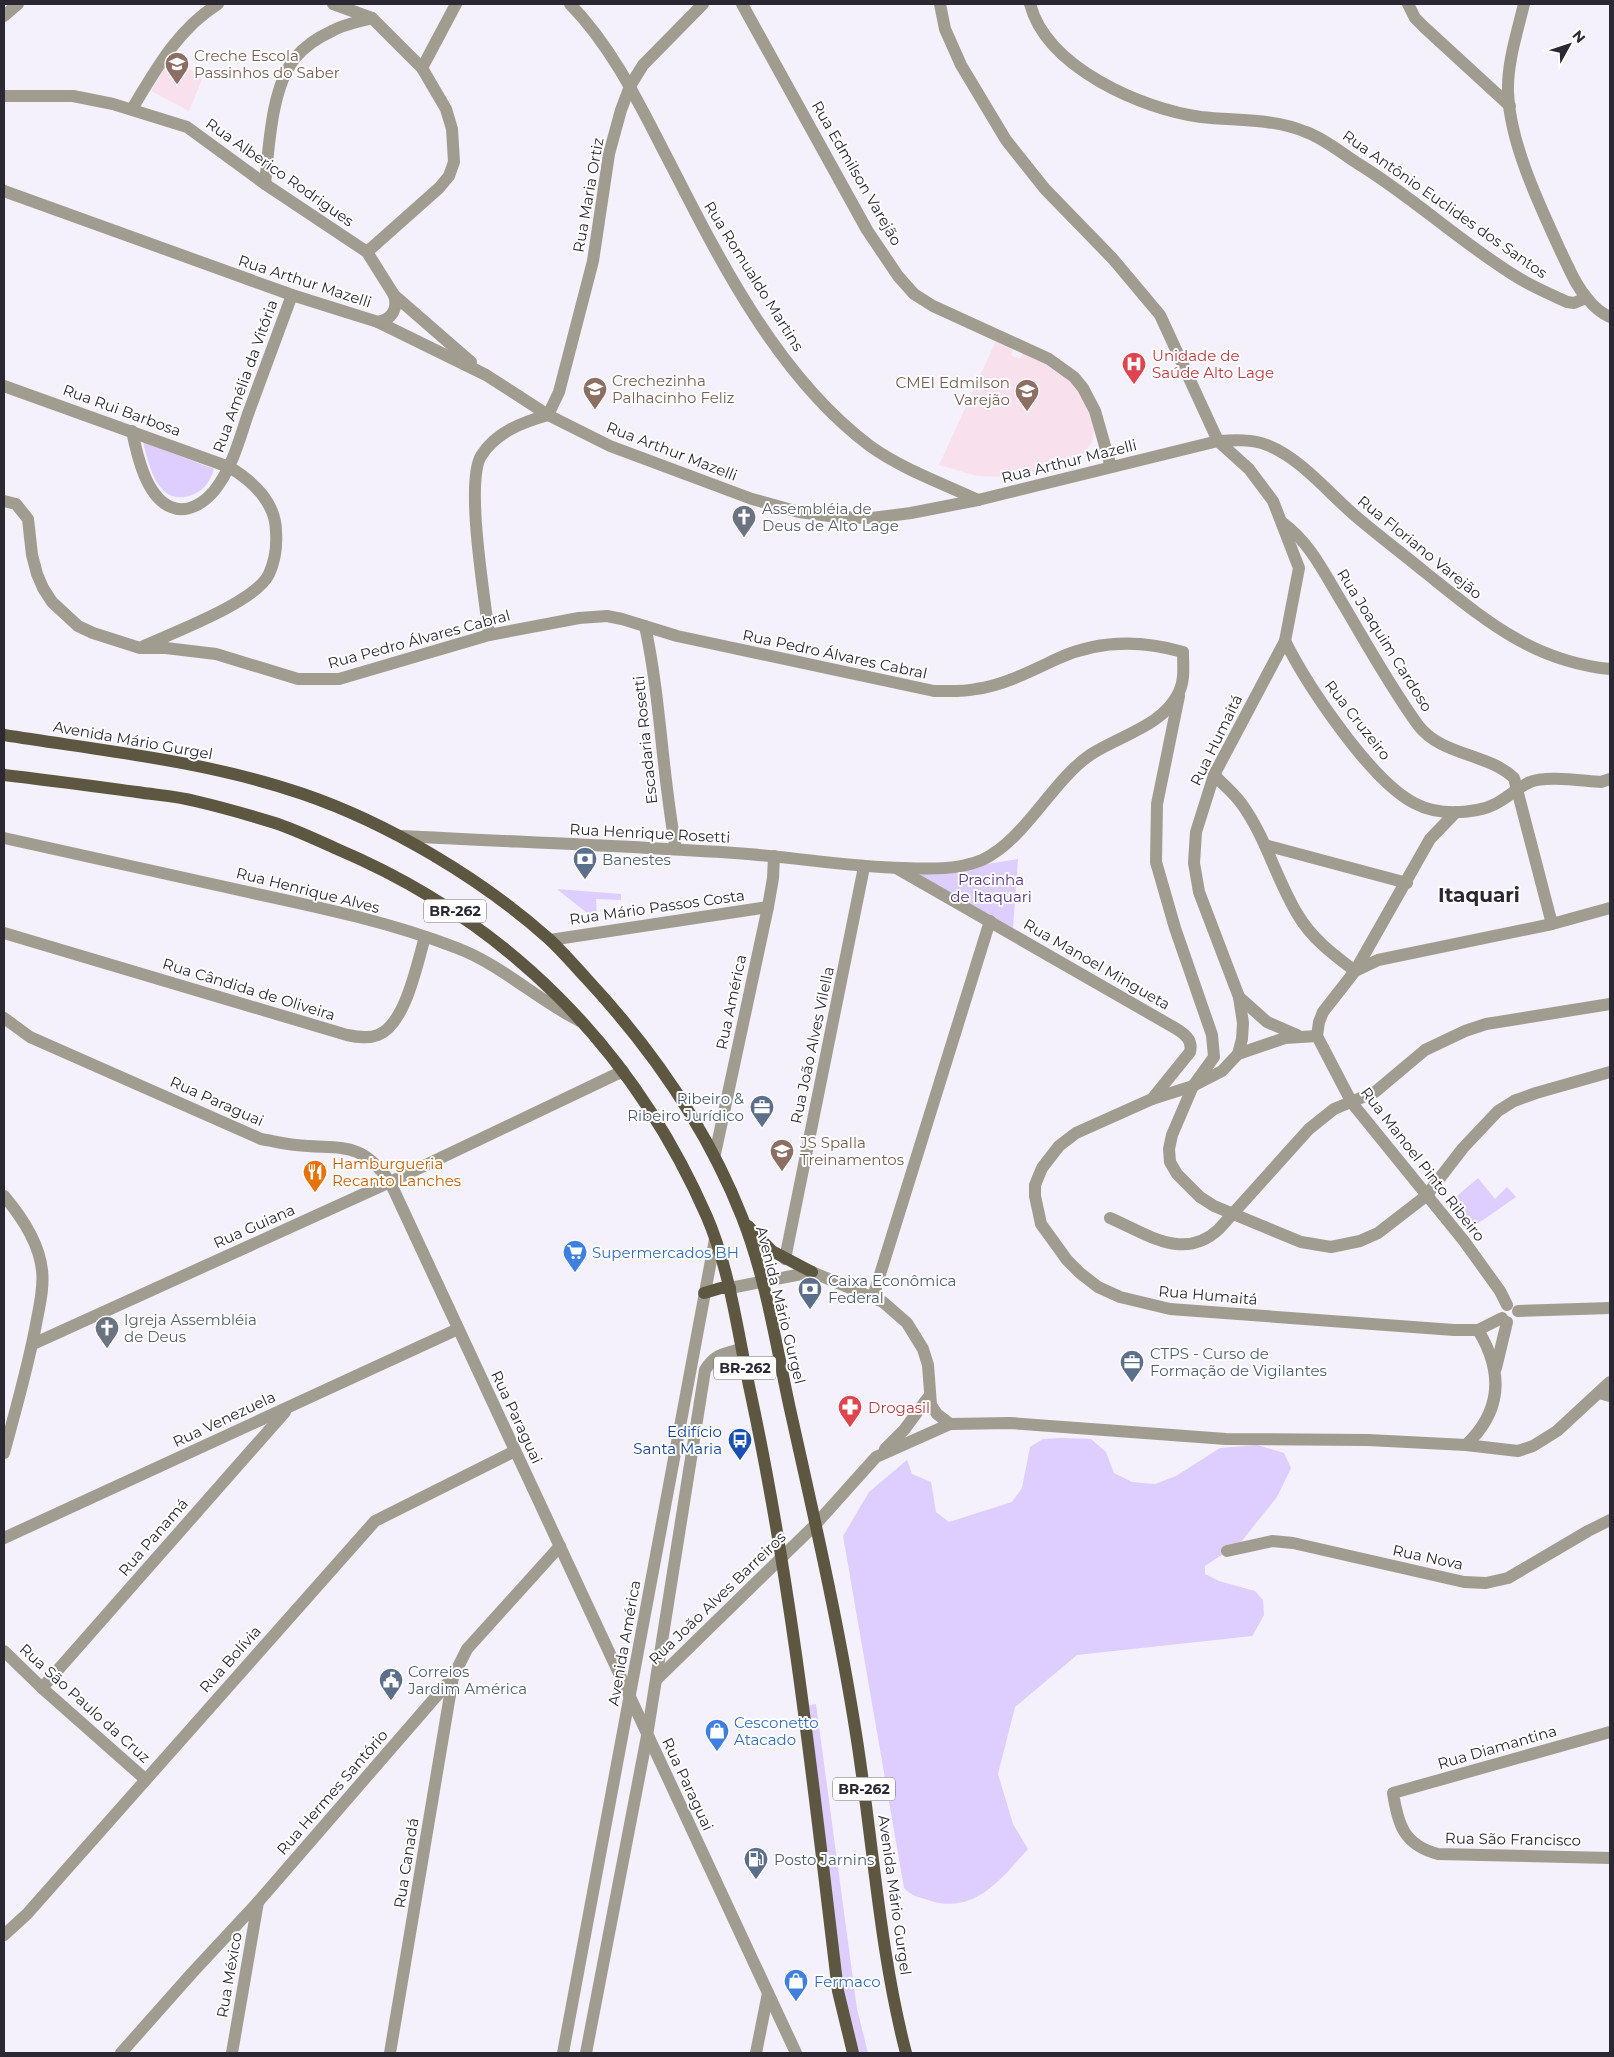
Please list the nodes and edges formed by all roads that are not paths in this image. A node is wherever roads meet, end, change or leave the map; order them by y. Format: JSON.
{"nodes":[{"id":1,"x":18,"y":4,"type":"edge"},
{"id":2,"x":218,"y":4,"type":"edge"},
{"id":3,"x":333,"y":4,"type":"edge"},
{"id":4,"x":456,"y":4,"type":"edge"},
{"id":5,"x":570,"y":4,"type":"edge"},
{"id":6,"x":703,"y":4,"type":"edge"},
{"id":7,"x":742,"y":4,"type":"edge"},
{"id":8,"x":940,"y":4,"type":"edge"},
{"id":9,"x":1030,"y":4,"type":"edge"},
{"id":10,"x":1408,"y":4,"type":"edge"},
{"id":11,"x":1524,"y":4,"type":"edge"},
{"id":12,"x":4,"y":16,"type":"edge"},
{"id":13,"x":372,"y":18,"type":"junction"},
{"id":14,"x":422,"y":68,"type":"junction"},
{"id":15,"x":630,"y":86,"type":"junction"},
{"id":16,"x":4,"y":96,"type":"edge"},
{"id":17,"x":1510,"y":106,"type":"junction"},
{"id":18,"x":132,"y":109,"type":"junction"},
{"id":19,"x":265,"y":184,"type":"junction"},
{"id":20,"x":4,"y":190,"type":"edge"},
{"id":21,"x":367,"y":252,"type":"junction"},
{"id":22,"x":292,"y":295,"type":"junction"},
{"id":23,"x":394,"y":295,"type":"junction"},
{"id":24,"x":1586,"y":298,"type":"junction"},
{"id":25,"x":1610,"y":317,"type":"edge"},
{"id":26,"x":378,"y":322,"type":"junction"},
{"id":27,"x":486,"y":375,"type":"junction"},
{"id":28,"x":4,"y":386,"type":"edge"},
{"id":29,"x":548,"y":415,"type":"junction"},
{"id":30,"x":132,"y":431,"type":"junction"},
{"id":31,"x":1218,"y":441,"type":"junction"},
{"id":32,"x":229,"y":467,"type":"junction"},
{"id":33,"x":1111,"y":467,"type":"junction"},
{"id":34,"x":978,"y":500,"type":"junction"},
{"id":35,"x":4,"y":503,"type":"edge"},
{"id":36,"x":1283,"y":523,"type":"junction"},
{"id":37,"x":646,"y":626,"type":"junction"},
{"id":38,"x":489,"y":635,"type":"junction"},
{"id":39,"x":1285,"y":641,"type":"junction"},
{"id":40,"x":140,"y":648,"type":"junction"},
{"id":41,"x":1610,"y":669,"type":"edge"},
{"id":42,"x":1180,"y":691,"type":"junction"},
{"id":43,"x":4,"y":735,"type":"edge"},
{"id":44,"x":4,"y":775,"type":"edge"},
{"id":45,"x":1214,"y":776,"type":"junction"},
{"id":46,"x":1610,"y":779,"type":"edge"},
{"id":47,"x":1517,"y":792,"type":"junction"},
{"id":48,"x":1456,"y":812,"type":"junction"},
{"id":49,"x":402,"y":836,"type":"junction"},
{"id":50,"x":4,"y":838,"type":"edge"},
{"id":51,"x":1265,"y":845,"type":"junction"},
{"id":52,"x":676,"y":849,"type":"junction"},
{"id":53,"x":774,"y":856,"type":"junction"},
{"id":54,"x":864,"y":867,"type":"junction"},
{"id":55,"x":896,"y":868,"type":"junction"},
{"id":56,"x":1407,"y":883,"type":"junction"},
{"id":57,"x":768,"y":907,"type":"junction"},
{"id":58,"x":1610,"y":908,"type":"edge"},
{"id":59,"x":990,"y":921,"type":"junction"},
{"id":60,"x":1552,"y":924,"type":"junction"},
{"id":61,"x":4,"y":933,"type":"edge"},
{"id":62,"x":425,"y":937,"type":"junction"},
{"id":63,"x":550,"y":940,"type":"junction"},
{"id":64,"x":1356,"y":971,"type":"junction"},
{"id":65,"x":1239,"y":997,"type":"junction"},
{"id":66,"x":1610,"y":1004,"type":"edge"},
{"id":67,"x":4,"y":1018,"type":"edge"},
{"id":68,"x":585,"y":1023,"type":"junction"},
{"id":69,"x":1301,"y":1036,"type":"junction"},
{"id":70,"x":1317,"y":1036,"type":"junction"},
{"id":71,"x":1238,"y":1054,"type":"junction"},
{"id":72,"x":623,"y":1070,"type":"junction"},
{"id":73,"x":1610,"y":1072,"type":"edge"},
{"id":74,"x":1192,"y":1086,"type":"junction"},
{"id":75,"x":1152,"y":1099,"type":"junction"},
{"id":76,"x":1352,"y":1103,"type":"junction"},
{"id":77,"x":715,"y":1154,"type":"junction"},
{"id":78,"x":390,"y":1182,"type":"junction"},
{"id":79,"x":4,"y":1196,"type":"edge"},
{"id":80,"x":1426,"y":1196,"type":"junction"},
{"id":81,"x":1232,"y":1214,"type":"junction"},
{"id":82,"x":1110,"y":1218,"type":"dead end"},
{"id":83,"x":744,"y":1222,"type":"junction"},
{"id":84,"x":715,"y":1239,"type":"junction"},
{"id":85,"x":785,"y":1259,"type":"junction"},
{"id":86,"x":812,"y":1272,"type":"junction"},
{"id":87,"x":762,"y":1283,"type":"junction"},
{"id":88,"x":730,"y":1288,"type":"junction"},
{"id":89,"x":704,"y":1293,"type":"junction"},
{"id":90,"x":873,"y":1297,"type":"junction"},
{"id":91,"x":1512,"y":1308,"type":"junction"},
{"id":92,"x":1610,"y":1308,"type":"edge"},
{"id":93,"x":1505,"y":1320,"type":"junction"},
{"id":94,"x":458,"y":1329,"type":"junction"},
{"id":95,"x":1478,"y":1330,"type":"junction"},
{"id":96,"x":33,"y":1344,"type":"junction"},
{"id":97,"x":741,"y":1349,"type":"junction"},
{"id":98,"x":1496,"y":1370,"type":"junction"},
{"id":99,"x":1610,"y":1382,"type":"edge"},
{"id":100,"x":930,"y":1395,"type":"junction"},
{"id":101,"x":1604,"y":1395,"type":"edge"},
{"id":102,"x":288,"y":1408,"type":"junction"},
{"id":103,"x":950,"y":1424,"type":"junction"},
{"id":104,"x":1466,"y":1445,"type":"junction"},
{"id":105,"x":515,"y":1450,"type":"junction"},
{"id":106,"x":4,"y":1453,"type":"edge"},
{"id":107,"x":876,"y":1457,"type":"junction"},
{"id":108,"x":1610,"y":1520,"type":"edge"},
{"id":109,"x":815,"y":1525,"type":"junction"},
{"id":110,"x":4,"y":1538,"type":"edge"},
{"id":111,"x":560,"y":1546,"type":"junction"},
{"id":112,"x":1227,"y":1550,"type":"dead end"},
{"id":113,"x":782,"y":1558,"type":"junction"},
{"id":114,"x":4,"y":1651,"type":"edge"},
{"id":115,"x":635,"y":1674,"type":"junction"},
{"id":116,"x":453,"y":1677,"type":"junction"},
{"id":117,"x":656,"y":1680,"type":"junction"},
{"id":118,"x":42,"y":1688,"type":"junction"},
{"id":119,"x":630,"y":1699,"type":"junction"},
{"id":120,"x":1610,"y":1732,"type":"edge"},
{"id":121,"x":647,"y":1736,"type":"junction"},
{"id":122,"x":145,"y":1779,"type":"junction"},
{"id":123,"x":1392,"y":1793,"type":"joint"},
{"id":124,"x":1610,"y":1858,"type":"edge"},
{"id":125,"x":258,"y":1902,"type":"junction"},
{"id":126,"x":4,"y":1935,"type":"edge"},
{"id":127,"x":768,"y":1994,"type":"junction"},
{"id":128,"x":851,"y":2052,"type":"edge"},
{"id":129,"x":121,"y":2053,"type":"edge"},
{"id":130,"x":232,"y":2053,"type":"edge"},
{"id":131,"x":390,"y":2053,"type":"edge"},
{"id":132,"x":563,"y":2053,"type":"edge"},
{"id":133,"x":586,"y":2053,"type":"edge"},
{"id":134,"x":756,"y":2053,"type":"edge"},
{"id":135,"x":796,"y":2053,"type":"edge"},
{"id":136,"x":906,"y":2053,"type":"edge"}],
"edges":[{"from":1,"to":12,"type":"street"},
{"from":2,"to":18,"type":"street"},
{"from":3,"to":13,"type":"street"},
{"from":4,"to":14,"type":"street"},
{"from":5,"to":15,"type":"street","name":"Rua Romualdo Martins"},
{"from":6,"to":15,"type":"street","name":"Rua Maria Ortiz"},
{"from":7,"to":33,"type":"street","name":"Rua Edmilson Varejão"},
{"from":8,"to":31,"type":"street"},
{"from":9,"to":24,"type":"street","name":"Rua Antônio Euclides dos Santos"},
{"from":10,"to":17,"type":"street"},
{"from":11,"to":17,"type":"street"},
{"from":13,"to":14,"type":"street"},
{"from":13,"to":19,"type":"street"},
{"from":14,"to":21,"type":"street"},
{"from":15,"to":29,"type":"street","name":"Rua Maria Ortiz"},
{"from":15,"to":34,"type":"street","name":"Rua Romualdo Martins"},
{"from":16,"to":18,"type":"street","name":"Rua Alberico Rodrigues"},
{"from":17,"to":24,"type":"street"},
{"from":18,"to":19,"type":"street","name":"Rua Alberico Rodrigues"},
{"from":19,"to":21,"type":"street","name":"Rua Alberico Rodrigues"},
{"from":20,"to":22,"type":"street","name":"Rua Arthur Mazelli"},
{"from":21,"to":23,"type":"street","name":"Rua Alberico Rodrigues"},
{"from":22,"to":26,"type":"street","name":"Rua Arthur Mazelli"},
{"from":22,"to":32,"type":"street","name":"Rua Amélia da Vitória"},
{"from":23,"to":26,"type":"street"},
{"from":23,"to":27,"type":"street","name":"Rua Alberico Rodrigues"},
{"from":24,"to":25,"type":"street"},
{"from":26,"to":27,"type":"street","name":"Rua Arthur Mazelli"},
{"from":27,"to":29,"type":"street","name":"Rua Arthur Mazelli"},
{"from":28,"to":30,"type":"street","name":"Rua Rui Barbosa"},
{"from":29,"to":34,"type":"street","name":"Rua Arthur Mazelli"},
{"from":29,"to":38,"type":"street"},
{"from":30,"to":32,"type":"street","name":"Rua Rui Barbosa"},
{"from":30,"to":32,"type":"street","name":"Rua Amélia da Vitória"},
{"from":31,"to":33,"type":"street","name":"Rua Arthur Mazelli"},
{"from":31,"to":36,"type":"street","name":"Rua Humaitá"},
{"from":31,"to":41,"type":"street","name":"Rua Floriano Varejão"},
{"from":32,"to":40,"type":"street","name":"Rua Rui Barbosa"},
{"from":33,"to":34,"type":"street","name":"Rua Arthur Mazelli"},
{"from":35,"to":40,"type":"street","name":"Rua Pedro Álvares Cabral"},
{"from":36,"to":39,"type":"street","name":"Rua Humaitá"},
{"from":36,"to":47,"type":"street","name":"Rua Joaquim Cardoso"},
{"from":37,"to":38,"type":"street","name":"Rua Pedro Álvares Cabral"},
{"from":37,"to":42,"type":"street","name":"Rua Pedro Álvares Cabral"},
{"from":37,"to":52,"type":"street","name":"Escadaria Rosetti"},
{"from":38,"to":40,"type":"street","name":"Rua Pedro Álvares Cabral"},
{"from":39,"to":45,"type":"street","name":"Rua Humaitá"},
{"from":39,"to":48,"type":"street","name":"Rua Cruzeiro"},
{"from":42,"to":55,"type":"street","name":"Rua Henrique Rosetti"},
{"from":42,"to":74,"type":"street"},
{"from":43,"to":49,"type":"main road","name":"Avenida Mário Gurgel","number":"BR-262"},
{"from":44,"to":68,"type":"main road","number":"BR-262"},
{"from":45,"to":51,"type":"street"},
{"from":45,"to":65,"type":"street","name":"Rua Humaitá"},
{"from":46,"to":47,"type":"street","name":"Rua Cruzeiro"},
{"from":47,"to":48,"type":"street","name":"Rua Cruzeiro"},
{"from":47,"to":60,"type":"street"},
{"from":48,"to":56,"type":"street"},
{"from":49,"to":52,"type":"street","name":"Rua Henrique Rosetti"},
{"from":49,"to":63,"type":"main road","name":"Avenida Mário Gurgel","number":"BR-262"},
{"from":50,"to":62,"type":"street","name":"Rua Henrique Alves"},
{"from":51,"to":56,"type":"street"},
{"from":51,"to":64,"type":"street"},
{"from":52,"to":53,"type":"street","name":"Rua Henrique Rosetti"},
{"from":53,"to":54,"type":"street","name":"Rua Henrique Rosetti"},
{"from":53,"to":57,"type":"street","name":"Rua América"},
{"from":54,"to":55,"type":"street","name":"Rua Henrique Rosetti"},
{"from":54,"to":85,"type":"street","name":"Rua João Alves Vilella"},
{"from":55,"to":59,"type":"street","name":"Rua Manoel Mingueta"},
{"from":56,"to":64,"type":"street"},
{"from":57,"to":63,"type":"street","name":"Rua Mário Passos Costa"},
{"from":57,"to":77,"type":"street","name":"Rua América"},
{"from":58,"to":60,"type":"street"},
{"from":59,"to":75,"type":"street","name":"Rua Manoel Mingueta"},
{"from":59,"to":90,"type":"street"},
{"from":60,"to":64,"type":"street"},
{"from":61,"to":62,"type":"street","name":"Rua Cândida de Oliveira"},
{"from":62,"to":68,"type":"street","name":"Rua Henrique Alves"},
{"from":63,"to":77,"type":"main road","name":"Avenida Mário Gurgel","number":"BR-262"},
{"from":64,"to":70,"type":"street"},
{"from":65,"to":69,"type":"street"},
{"from":65,"to":71,"type":"street","name":"Rua Humaitá"},
{"from":66,"to":76,"type":"street"},
{"from":67,"to":78,"type":"street","name":"Rua Paraguai"},
{"from":68,"to":72,"type":"main road","number":"BR-262"},
{"from":69,"to":70,"type":"street"},
{"from":69,"to":71,"type":"street"},
{"from":70,"to":76,"type":"street","name":"Rua Manoel Pinto Ribeiro"},
{"from":71,"to":74,"type":"street","name":"Rua Humaitá"},
{"from":72,"to":78,"type":"street","name":"Rua Guiana"},
{"from":72,"to":84,"type":"main road","number":"BR-262"},
{"from":73,"to":80,"type":"street"},
{"from":74,"to":75,"type":"street","name":"Rua Humaitá"},
{"from":74,"to":81,"type":"street"},
{"from":75,"to":95,"type":"street","name":"Rua Humaitá"},
{"from":76,"to":80,"type":"street","name":"Rua Manoel Pinto Ribeiro"},
{"from":76,"to":81,"type":"street"},
{"from":77,"to":83,"type":"main road","name":"Avenida Mário Gurgel","number":"BR-262"},
{"from":78,"to":94,"type":"street","name":"Rua Paraguai"},
{"from":78,"to":96,"type":"street","name":"Rua Guiana"},
{"from":79,"to":96,"type":"street"},
{"from":80,"to":81,"type":"street"},
{"from":80,"to":91,"type":"street","name":"Rua Manoel Pinto Ribeiro"},
{"from":81,"to":82,"type":"street"},
{"from":83,"to":85,"type":"main road"},
{"from":83,"to":87,"type":"main road","name":"Avenida Mário Gurgel","number":"BR-262"},
{"from":84,"to":88,"type":"main road","number":"BR-262"},
{"from":84,"to":89,"type":"street","name":"Avenida América"},
{"from":85,"to":86,"type":"main road"},
{"from":86,"to":87,"type":"street"},
{"from":86,"to":90,"type":"street"},
{"from":87,"to":88,"type":"street"},
{"from":87,"to":109,"type":"main road","name":"Avenida Mário Gurgel","number":"BR-262"},
{"from":88,"to":89,"type":"main road"},
{"from":88,"to":97,"type":"main road","number":"BR-262"},
{"from":89,"to":115,"type":"street","name":"Avenida América"},
{"from":90,"to":100,"type":"street"},
{"from":91,"to":92,"type":"street"},
{"from":91,"to":93,"type":"street"},
{"from":93,"to":95,"type":"street"},
{"from":93,"to":98,"type":"street"},
{"from":94,"to":102,"type":"street","name":"Rua Venezuela"},
{"from":94,"to":105,"type":"street","name":"Rua Paraguai"},
{"from":95,"to":98,"type":"street"},
{"from":96,"to":106,"type":"street"},
{"from":97,"to":113,"type":"main road","number":"BR-262"},
{"from":97,"to":117,"type":"street"},
{"from":98,"to":104,"type":"street"},
{"from":99,"to":101,"type":"street"},
{"from":100,"to":103,"type":"street"},
{"from":100,"to":107,"type":"street"},
{"from":101,"to":104,"type":"street"},
{"from":102,"to":110,"type":"street","name":"Rua Venezuela"},
{"from":102,"to":118,"type":"street","name":"Rua Panamá"},
{"from":103,"to":104,"type":"street"},
{"from":103,"to":107,"type":"street"},
{"from":105,"to":111,"type":"street","name":"Rua Paraguai"},
{"from":105,"to":122,"type":"street","name":"Rua Bolívia"},
{"from":107,"to":109,"type":"street"},
{"from":108,"to":112,"type":"street","name":"Rua Nova"},
{"from":109,"to":113,"type":"street","name":"Rua João Alves Barreiros"},
{"from":109,"to":136,"type":"main road","name":"Avenida Mário Gurgel","number":"BR-262"},
{"from":111,"to":116,"type":"street","name":"Rua Hermes Santório"},
{"from":111,"to":119,"type":"street","name":"Rua Paraguai"},
{"from":113,"to":117,"type":"street","name":"Rua João Alves Barreiros"},
{"from":113,"to":128,"type":"main road","number":"BR-262"},
{"from":114,"to":118,"type":"street","name":"Rua São Paulo da Cruz"},
{"from":115,"to":117,"type":"street","name":"Rua João Alves Barreiros"},
{"from":115,"to":119,"type":"street","name":"Avenida América"},
{"from":116,"to":125,"type":"street","name":"Rua Hermes Santório"},
{"from":116,"to":131,"type":"street","name":"Rua Canadá"},
{"from":117,"to":121,"type":"street"},
{"from":118,"to":122,"type":"street","name":"Rua São Paulo da Cruz"},
{"from":119,"to":121,"type":"street","name":"Rua Paraguai"},
{"from":119,"to":132,"type":"street","name":"Avenida América"},
{"from":120,"to":123,"type":"street","name":"Rua Diamantina"},
{"from":121,"to":127,"type":"street","name":"Rua Paraguai"},
{"from":121,"to":133,"type":"street"},
{"from":122,"to":126,"type":"street","name":"Rua Bolívia"},
{"from":123,"to":124,"type":"street","name":"Rua São Francisco"},
{"from":125,"to":129,"type":"street","name":"Rua Hermes Santório"},
{"from":125,"to":130,"type":"street","name":"Rua México"},
{"from":127,"to":134,"type":"street"},
{"from":127,"to":135,"type":"street","name":"Rua Paraguai"}]}
